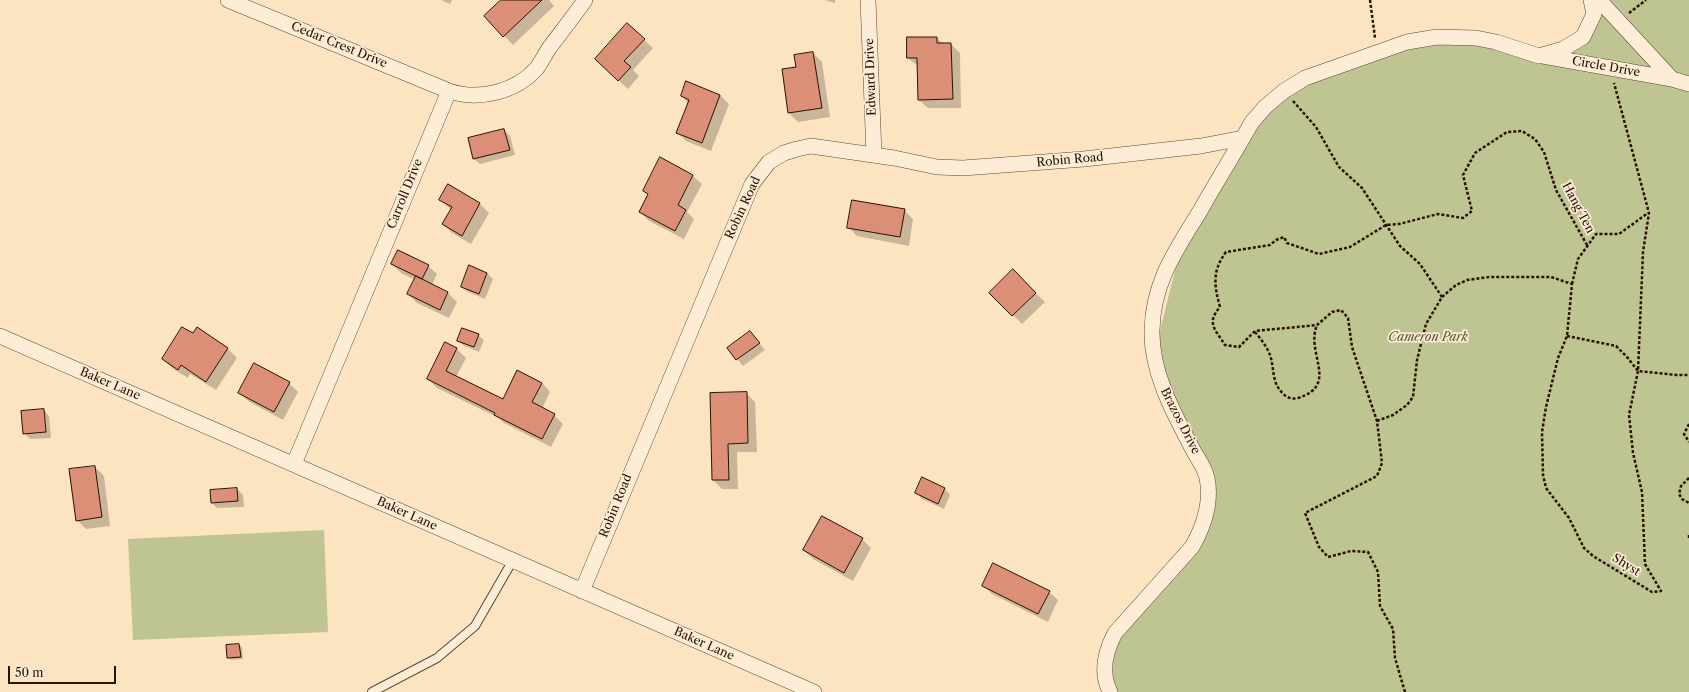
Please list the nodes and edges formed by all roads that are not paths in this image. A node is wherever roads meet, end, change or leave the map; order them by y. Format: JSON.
{"nodes":[{"id":1,"x":228,"y":0,"type":"edge"},
{"id":2,"x":586,"y":0,"type":"edge"},
{"id":3,"x":868,"y":0,"type":"edge"},
{"id":4,"x":1592,"y":0,"type":"edge"},
{"id":5,"x":1599,"y":0,"type":"edge"},
{"id":6,"x":1377,"y":52,"type":"joint"},
{"id":7,"x":1539,"y":56,"type":"junction"},
{"id":8,"x":1672,"y":79,"type":"junction"},
{"id":9,"x":1689,"y":84,"type":"edge"},
{"id":10,"x":449,"y":91,"type":"junction"},
{"id":11,"x":1243,"y":138,"type":"junction"},
{"id":12,"x":874,"y":155,"type":"junction"},
{"id":13,"x":0,"y":336,"type":"edge"},
{"id":14,"x":294,"y":464,"type":"junction"},
{"id":15,"x":513,"y":560,"type":"junction"},
{"id":16,"x":582,"y":591,"type":"junction"},
{"id":17,"x":372,"y":692,"type":"edge"},
{"id":18,"x":814,"y":692,"type":"edge"},
{"id":19,"x":1110,"y":692,"type":"edge"}],
"edges":[{"from":1,"to":10,"type":"street","name":"Cedar Crest Drive"},
{"from":2,"to":10,"type":"street"},
{"from":3,"to":12,"type":"street","name":"Edward Drive"},
{"from":4,"to":7,"type":"street"},
{"from":5,"to":8,"type":"street","name":"Circle Drive"},
{"from":6,"to":7,"type":"street","name":"Circle Drive"},
{"from":6,"to":11,"type":"street","name":"Brazos Drive"},
{"from":7,"to":8,"type":"street","name":"Circle Drive"},
{"from":8,"to":9,"type":"street","name":"Circle Drive"},
{"from":10,"to":14,"type":"street","name":"Carroll Drive"},
{"from":11,"to":12,"type":"street","name":"Robin Road"},
{"from":11,"to":19,"type":"street","name":"Brazos Drive"},
{"from":12,"to":16,"type":"street","name":"Robin Road"},
{"from":13,"to":14,"type":"street","name":"Baker Lane"},
{"from":14,"to":15,"type":"street","name":"Baker Lane"},
{"from":15,"to":16,"type":"street","name":"Baker Lane"},
{"from":15,"to":17,"type":"lane"},
{"from":16,"to":18,"type":"street","name":"Baker Lane"}]}
